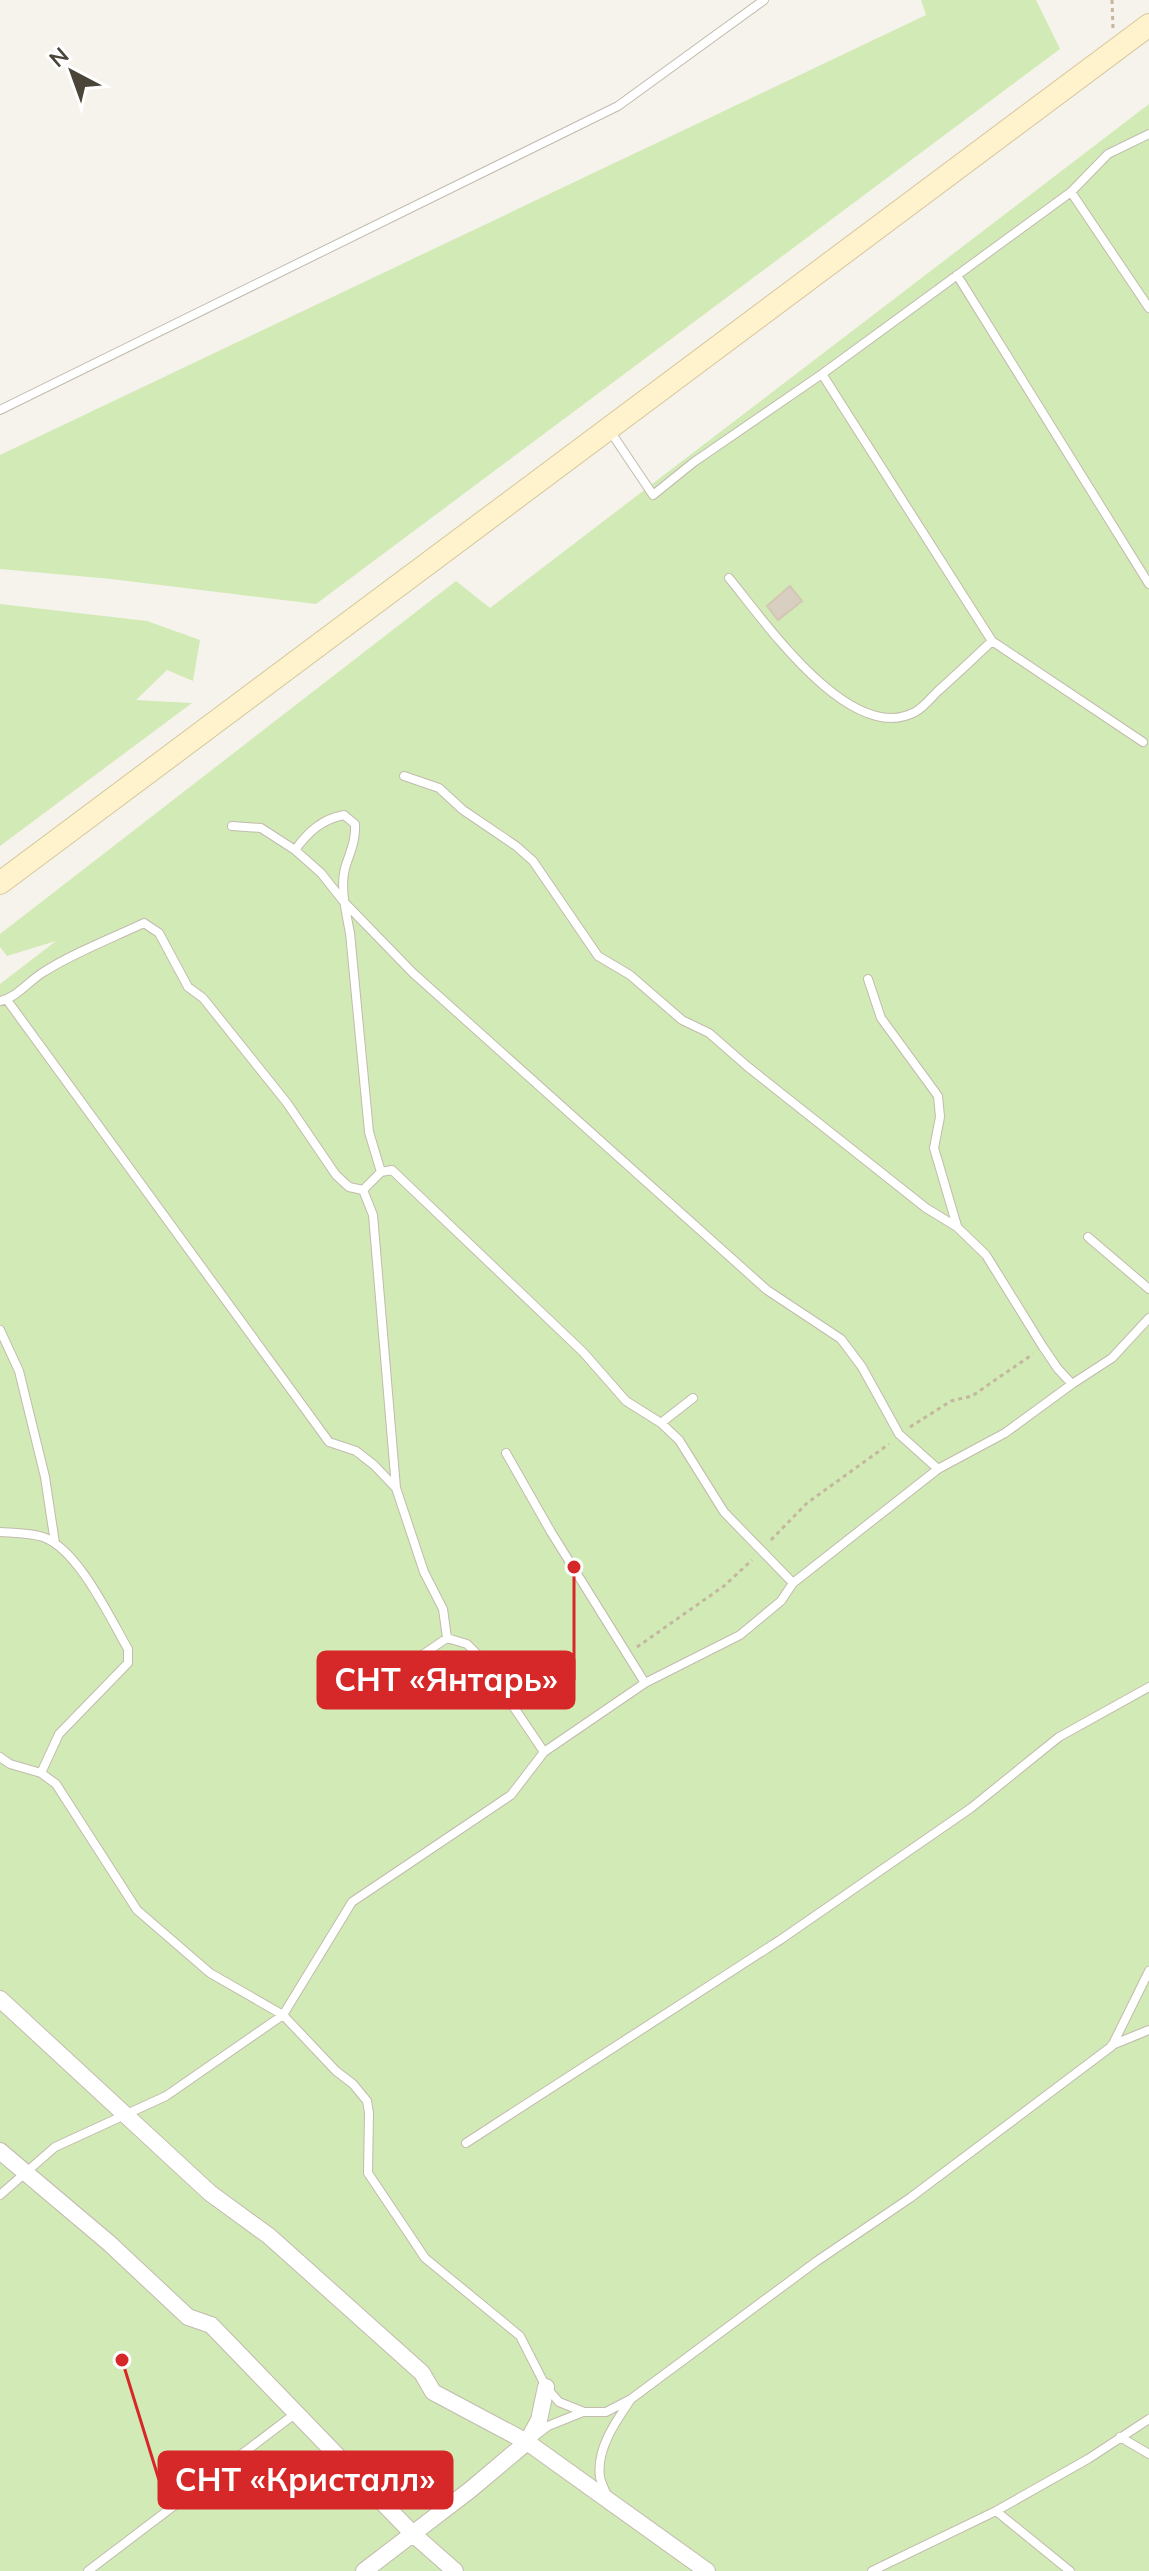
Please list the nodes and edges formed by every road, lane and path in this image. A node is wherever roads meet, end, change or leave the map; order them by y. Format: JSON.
{"nodes":[{"id":1,"x":764,"y":0,"type":"edge"},
{"id":2,"x":1149,"y":25,"type":"edge"},
{"id":3,"x":1149,"y":134,"type":"edge"},
{"id":4,"x":1071,"y":192,"type":"junction"},
{"id":5,"x":957,"y":275,"type":"junction"},
{"id":6,"x":1149,"y":308,"type":"edge"},
{"id":7,"x":822,"y":374,"type":"junction"},
{"id":8,"x":0,"y":410,"type":"edge"},
{"id":9,"x":609,"y":429,"type":"junction"},
{"id":10,"x":729,"y":578,"type":"dead end"},
{"id":11,"x":1149,"y":584,"type":"edge"},
{"id":12,"x":992,"y":641,"type":"junction"},
{"id":13,"x":1143,"y":742,"type":"dead end"},
{"id":14,"x":404,"y":776,"type":"dead end"},
{"id":15,"x":232,"y":826,"type":"dead end"},
{"id":16,"x":295,"y":850,"type":"junction"},
{"id":17,"x":0,"y":883,"type":"edge"},
{"id":18,"x":344,"y":902,"type":"junction"},
{"id":19,"x":868,"y":979,"type":"dead end"},
{"id":20,"x":4,"y":1000,"type":"edge"},
{"id":21,"x":381,"y":1172,"type":"junction"},
{"id":22,"x":363,"y":1190,"type":"junction"},
{"id":23,"x":957,"y":1227,"type":"junction"},
{"id":24,"x":1088,"y":1237,"type":"dead end"},
{"id":25,"x":1149,"y":1289,"type":"edge"},
{"id":26,"x":1149,"y":1318,"type":"edge"},
{"id":27,"x":0,"y":1330,"type":"edge"},
{"id":28,"x":1043,"y":1347,"type":"junction"},
{"id":29,"x":1072,"y":1384,"type":"junction"},
{"id":30,"x":693,"y":1398,"type":"dead end"},
{"id":31,"x":661,"y":1423,"type":"junction"},
{"id":32,"x":899,"y":1434,"type":"junction"},
{"id":33,"x":506,"y":1453,"type":"dead end"},
{"id":34,"x":938,"y":1469,"type":"junction"},
{"id":35,"x":396,"y":1488,"type":"junction"},
{"id":36,"x":0,"y":1532,"type":"edge"},
{"id":37,"x":55,"y":1543,"type":"junction"},
{"id":38,"x":761,"y":1550,"type":"junction"},
{"id":39,"x":793,"y":1583,"type":"junction"},
{"id":40,"x":447,"y":1638,"type":"junction"},
{"id":41,"x":626,"y":1655,"type":"junction"},
{"id":42,"x":645,"y":1683,"type":"junction"},
{"id":43,"x":1149,"y":1687,"type":"edge"},
{"id":44,"x":364,"y":1695,"type":"dead end"},
{"id":45,"x":544,"y":1752,"type":"junction"},
{"id":46,"x":0,"y":1757,"type":"edge"},
{"id":47,"x":41,"y":1773,"type":"junction"},
{"id":48,"x":1149,"y":1971,"type":"edge"},
{"id":49,"x":0,"y":1999,"type":"edge"},
{"id":50,"x":283,"y":2015,"type":"junction"},
{"id":51,"x":1149,"y":2030,"type":"edge"},
{"id":52,"x":1112,"y":2046,"type":"junction"},
{"id":53,"x":125,"y":2116,"type":"junction"},
{"id":54,"x":466,"y":2143,"type":"dead end"},
{"id":55,"x":0,"y":2151,"type":"edge"},
{"id":56,"x":25,"y":2173,"type":"junction"},
{"id":57,"x":0,"y":2195,"type":"edge"},
{"id":58,"x":546,"y":2387,"type":"junction"},
{"id":59,"x":631,"y":2399,"type":"junction"},
{"id":60,"x":584,"y":2412,"type":"junction"},
{"id":61,"x":296,"y":2413,"type":"junction"},
{"id":62,"x":1149,"y":2419,"type":"edge"},
{"id":63,"x":1120,"y":2437,"type":"junction"},
{"id":64,"x":527,"y":2442,"type":"junction"},
{"id":65,"x":1149,"y":2454,"type":"edge"},
{"id":66,"x":608,"y":2500,"type":"junction"},
{"id":67,"x":996,"y":2511,"type":"junction"},
{"id":68,"x":413,"y":2534,"type":"junction"},
{"id":69,"x":88,"y":2571,"type":"edge"},
{"id":70,"x":364,"y":2571,"type":"edge"},
{"id":71,"x":455,"y":2571,"type":"edge"},
{"id":72,"x":707,"y":2571,"type":"edge"},
{"id":73,"x":872,"y":2571,"type":"edge"},
{"id":74,"x":1070,"y":2571,"type":"edge"}],
"edges":[{"from":1,"to":8,"type":"lane"},
{"from":2,"to":9,"type":"main road"},
{"from":3,"to":4,"type":"lane"},
{"from":4,"to":5,"type":"lane"},
{"from":4,"to":6,"type":"lane"},
{"from":5,"to":7,"type":"lane"},
{"from":5,"to":11,"type":"lane"},
{"from":7,"to":9,"type":"lane"},
{"from":7,"to":12,"type":"lane"},
{"from":9,"to":17,"type":"main road"},
{"from":10,"to":12,"type":"lane"},
{"from":12,"to":13,"type":"lane"},
{"from":14,"to":23,"type":"lane"},
{"from":15,"to":16,"type":"lane"},
{"from":16,"to":18,"type":"lane"},
{"from":16,"to":18,"type":"lane"},
{"from":18,"to":21,"type":"lane"},
{"from":18,"to":32,"type":"lane"},
{"from":19,"to":23,"type":"lane"},
{"from":20,"to":22,"type":"lane"},
{"from":20,"to":35,"type":"lane"},
{"from":21,"to":22,"type":"lane"},
{"from":21,"to":31,"type":"lane"},
{"from":22,"to":35,"type":"lane"},
{"from":23,"to":28,"type":"lane"},
{"from":24,"to":25,"type":"lane"},
{"from":26,"to":29,"type":"lane"},
{"from":27,"to":37,"type":"lane"},
{"from":28,"to":29,"type":"lane"},
{"from":28,"to":32,"type":"path"},
{"from":29,"to":34,"type":"lane"},
{"from":30,"to":31,"type":"lane"},
{"from":31,"to":38,"type":"lane"},
{"from":32,"to":34,"type":"lane"},
{"from":32,"to":38,"type":"path"},
{"from":33,"to":41,"type":"lane"},
{"from":34,"to":39,"type":"lane"},
{"from":35,"to":40,"type":"lane"},
{"from":36,"to":37,"type":"lane"},
{"from":37,"to":47,"type":"lane"},
{"from":38,"to":39,"type":"lane"},
{"from":38,"to":41,"type":"path"},
{"from":39,"to":42,"type":"lane"},
{"from":40,"to":44,"type":"lane"},
{"from":40,"to":45,"type":"lane"},
{"from":41,"to":42,"type":"lane"},
{"from":42,"to":45,"type":"lane"},
{"from":43,"to":54,"type":"lane"},
{"from":45,"to":50,"type":"lane"},
{"from":46,"to":47,"type":"lane"},
{"from":47,"to":50,"type":"lane"},
{"from":48,"to":52,"type":"lane"},
{"from":49,"to":53,"type":"street"},
{"from":50,"to":53,"type":"lane"},
{"from":50,"to":58,"type":"lane"},
{"from":51,"to":52,"type":"lane"},
{"from":52,"to":59,"type":"lane"},
{"from":53,"to":56,"type":"lane"},
{"from":53,"to":64,"type":"street"},
{"from":55,"to":56,"type":"street"},
{"from":56,"to":57,"type":"lane"},
{"from":56,"to":61,"type":"street"},
{"from":58,"to":60,"type":"lane"},
{"from":58,"to":64,"type":"street"},
{"from":59,"to":60,"type":"lane"},
{"from":59,"to":66,"type":"lane"},
{"from":60,"to":64,"type":"lane"},
{"from":61,"to":68,"type":"street"},
{"from":61,"to":69,"type":"lane"},
{"from":62,"to":63,"type":"lane"},
{"from":63,"to":65,"type":"lane"},
{"from":63,"to":67,"type":"lane"},
{"from":64,"to":66,"type":"street"},
{"from":64,"to":68,"type":"street"},
{"from":66,"to":72,"type":"street"},
{"from":67,"to":73,"type":"lane"},
{"from":67,"to":74,"type":"lane"},
{"from":68,"to":70,"type":"street"},
{"from":68,"to":71,"type":"street"}]}
